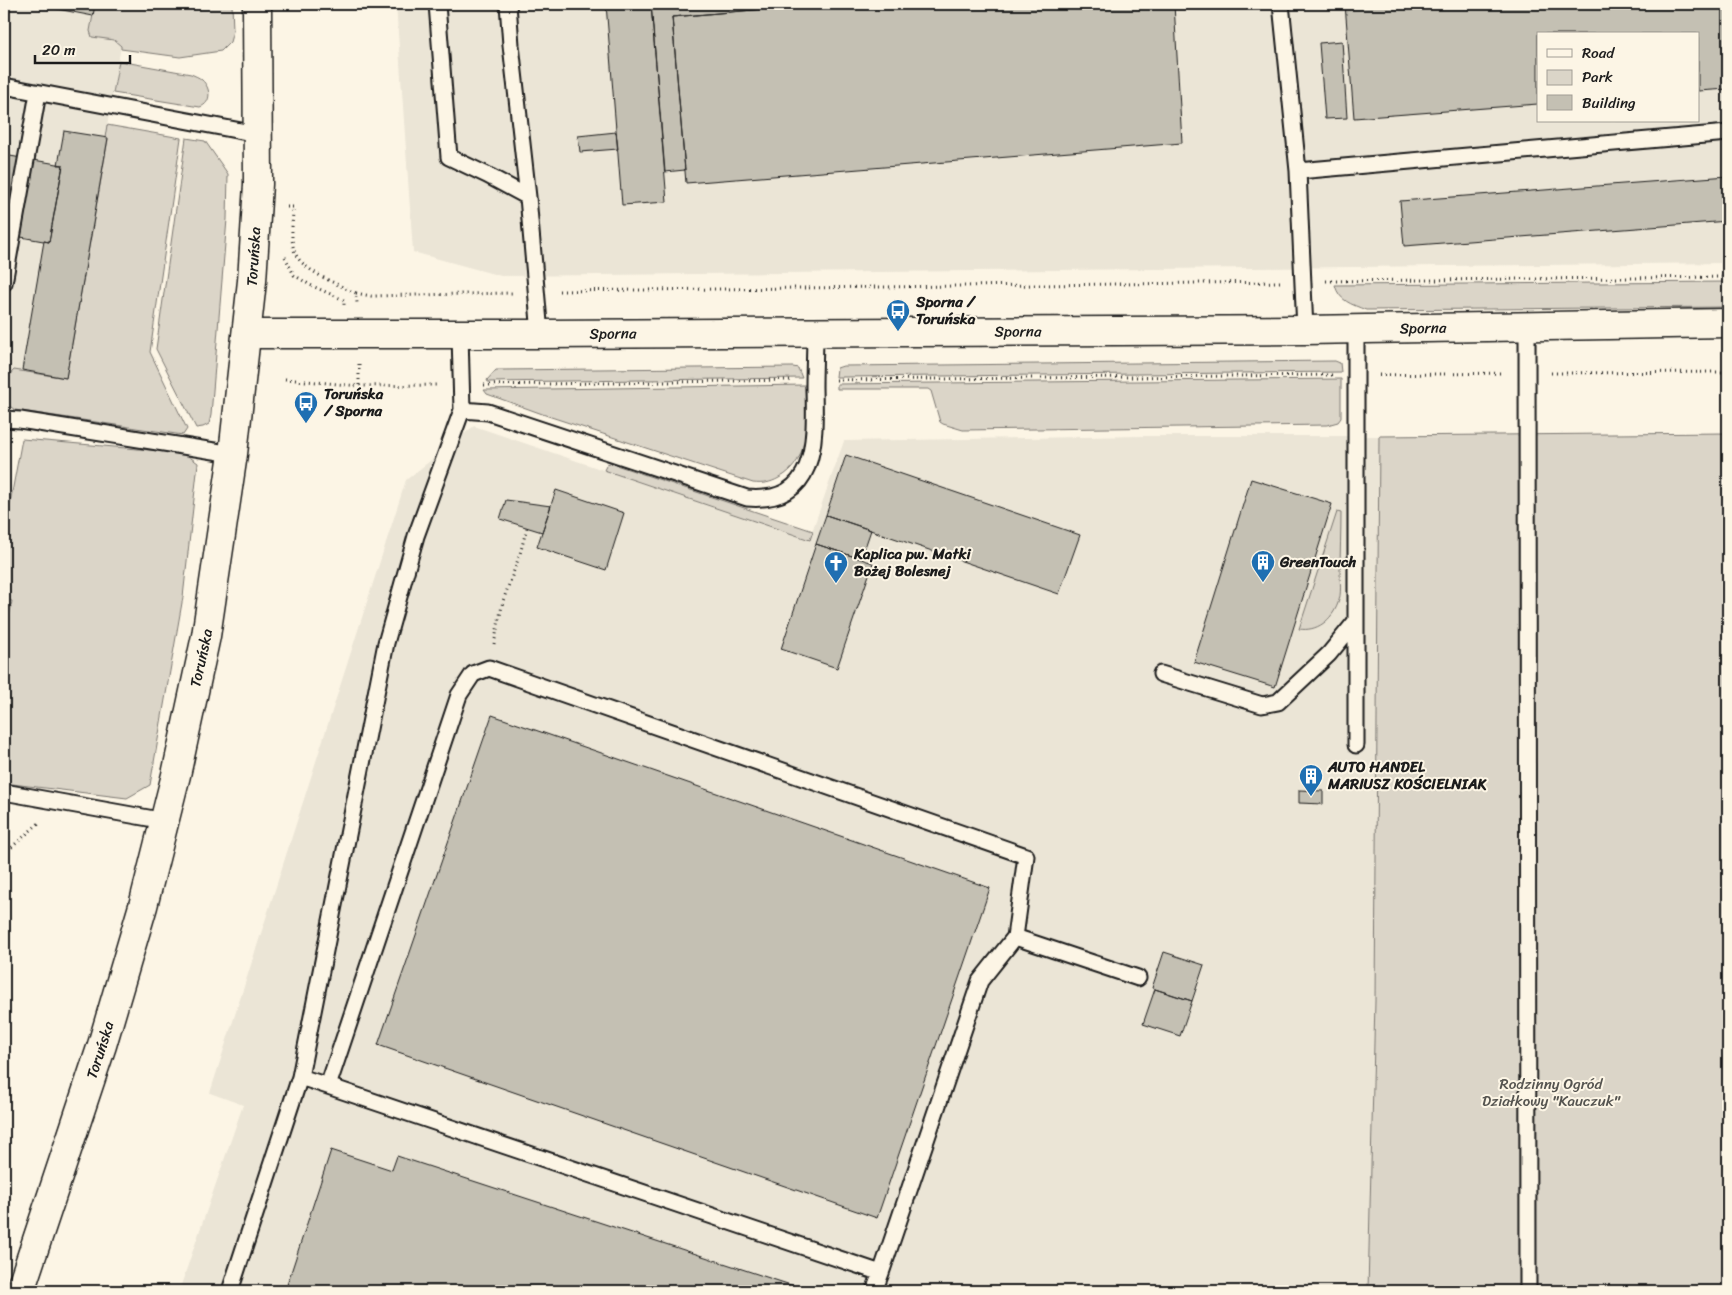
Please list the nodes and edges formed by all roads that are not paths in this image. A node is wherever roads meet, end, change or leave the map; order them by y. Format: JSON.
{"nodes":[{"id":1,"x":257,"y":4,"type":"edge"},
{"id":2,"x":436,"y":4,"type":"edge"},
{"id":3,"x":508,"y":4,"type":"edge"},
{"id":4,"x":1281,"y":4,"type":"edge"},
{"id":5,"x":4,"y":86,"type":"edge"},
{"id":6,"x":38,"y":93,"type":"junction"},
{"id":7,"x":257,"y":134,"type":"junction"},
{"id":8,"x":1728,"y":134,"type":"edge"},
{"id":9,"x":1298,"y":171,"type":"junction"},
{"id":10,"x":528,"y":197,"type":"junction"},
{"id":11,"x":4,"y":283,"type":"edge"},
{"id":12,"x":1728,"y":323,"type":"edge"},
{"id":13,"x":1527,"y":326,"type":"junction"},
{"id":14,"x":1356,"y":328,"type":"junction"},
{"id":15,"x":1305,"y":330,"type":"junction"},
{"id":16,"x":814,"y":333,"type":"junction"},
{"id":17,"x":247,"y":334,"type":"junction"},
{"id":18,"x":460,"y":334,"type":"junction"},
{"id":19,"x":540,"y":334,"type":"junction"},
{"id":20,"x":462,"y":410,"type":"junction"},
{"id":21,"x":4,"y":419,"type":"edge"},
{"id":22,"x":233,"y":454,"type":"junction"},
{"id":23,"x":1356,"y":621,"type":"junction"},
{"id":24,"x":1161,"y":674,"type":"dead end"},
{"id":25,"x":1356,"y":745,"type":"dead end"},
{"id":26,"x":4,"y":792,"type":"edge"},
{"id":27,"x":165,"y":822,"type":"junction"},
{"id":28,"x":1014,"y":936,"type":"junction"},
{"id":29,"x":1138,"y":978,"type":"dead end"},
{"id":30,"x":300,"y":1077,"type":"junction"},
{"id":31,"x":328,"y":1086,"type":"junction"},
{"id":32,"x":881,"y":1273,"type":"junction"},
{"id":33,"x":20,"y":1291,"type":"edge"},
{"id":34,"x":230,"y":1291,"type":"edge"},
{"id":35,"x":876,"y":1291,"type":"edge"},
{"id":36,"x":1528,"y":1291,"type":"edge"}],
"edges":[{"from":1,"to":7,"type":"street","name":"Toruńska"},
{"from":2,"to":10,"type":"lane"},
{"from":3,"to":10,"type":"lane"},
{"from":4,"to":9,"type":"lane"},
{"from":5,"to":6,"type":"lane"},
{"from":6,"to":7,"type":"lane"},
{"from":6,"to":11,"type":"lane"},
{"from":7,"to":17,"type":"street","name":"Toruńska"},
{"from":8,"to":9,"type":"lane"},
{"from":9,"to":15,"type":"lane"},
{"from":10,"to":19,"type":"lane"},
{"from":12,"to":13,"type":"street","name":"Sporna"},
{"from":13,"to":14,"type":"street","name":"Sporna"},
{"from":13,"to":36,"type":"lane"},
{"from":14,"to":15,"type":"street","name":"Sporna"},
{"from":14,"to":23,"type":"lane"},
{"from":15,"to":16,"type":"street","name":"Sporna"},
{"from":16,"to":19,"type":"street","name":"Sporna"},
{"from":16,"to":20,"type":"lane"},
{"from":17,"to":18,"type":"street","name":"Sporna"},
{"from":17,"to":22,"type":"street","name":"Toruńska"},
{"from":18,"to":19,"type":"street","name":"Sporna"},
{"from":18,"to":20,"type":"lane"},
{"from":20,"to":30,"type":"lane"},
{"from":21,"to":22,"type":"lane"},
{"from":22,"to":27,"type":"street","name":"Toruńska"},
{"from":23,"to":24,"type":"lane"},
{"from":23,"to":25,"type":"lane"},
{"from":26,"to":27,"type":"lane"},
{"from":27,"to":33,"type":"street","name":"Toruńska"},
{"from":28,"to":29,"type":"lane"},
{"from":28,"to":31,"type":"lane"},
{"from":28,"to":32,"type":"lane"},
{"from":30,"to":31,"type":"lane"},
{"from":30,"to":34,"type":"lane"},
{"from":31,"to":32,"type":"lane"},
{"from":32,"to":35,"type":"lane"}]}
